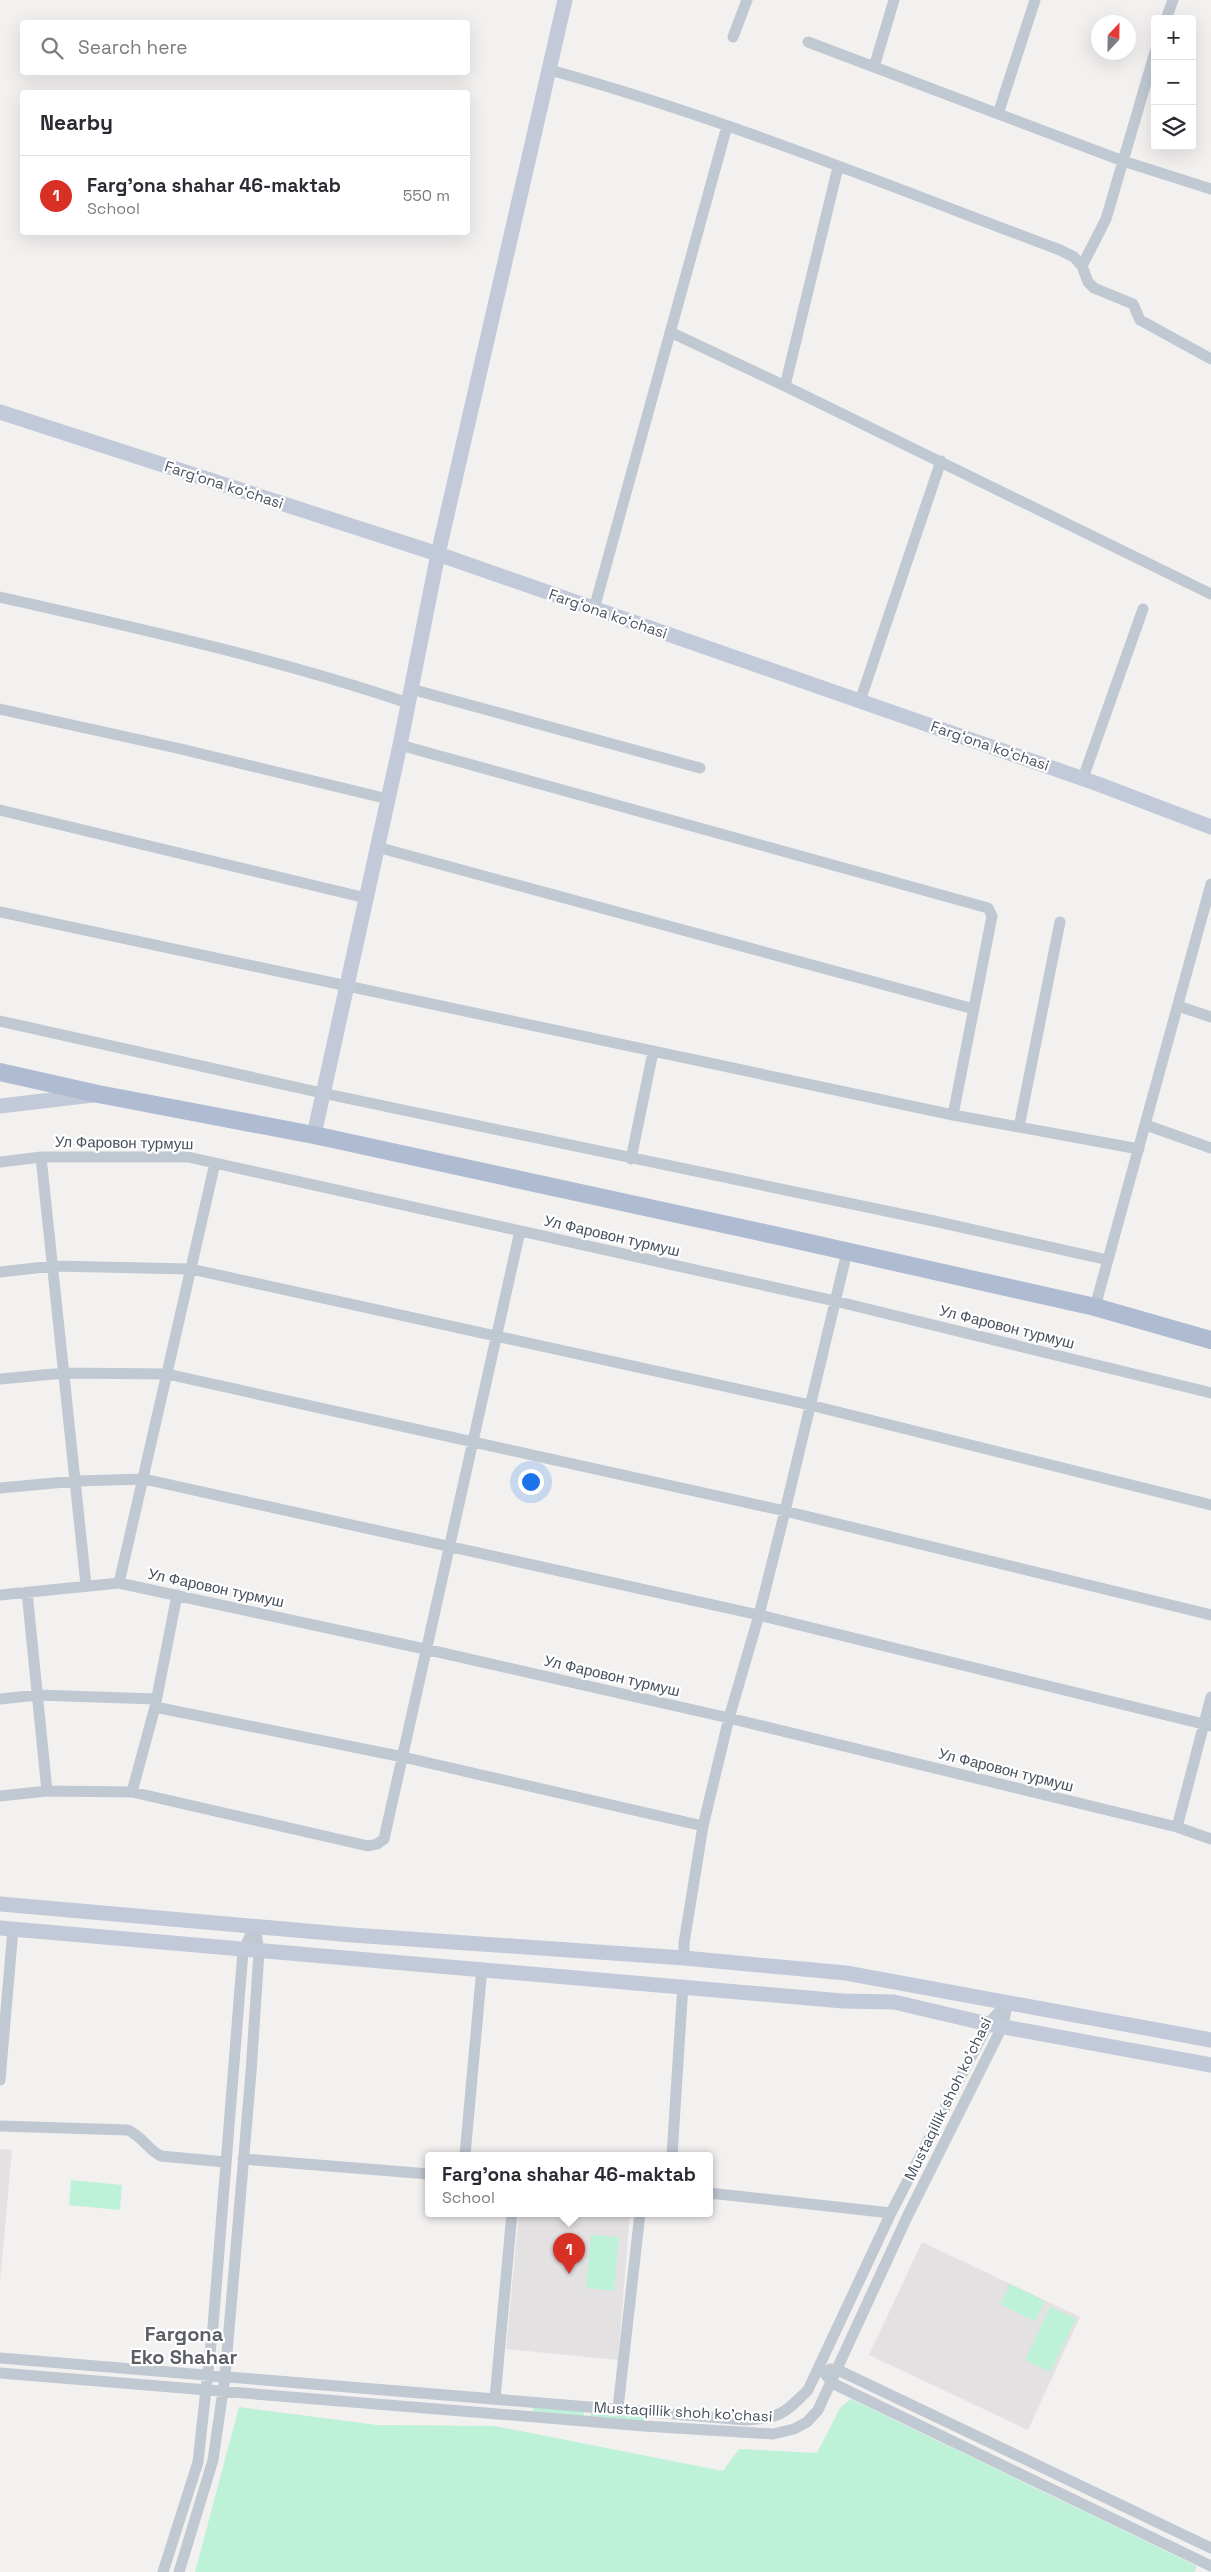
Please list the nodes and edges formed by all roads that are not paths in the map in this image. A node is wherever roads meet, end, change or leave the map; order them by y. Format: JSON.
{"nodes":[{"id":1,"x":565,"y":0,"type":"edge"},
{"id":2,"x":747,"y":0,"type":"edge"},
{"id":3,"x":894,"y":0,"type":"edge"},
{"id":4,"x":1035,"y":0,"type":"edge"},
{"id":5,"x":1173,"y":0,"type":"edge"},
{"id":6,"x":1167,"y":15,"type":"edge"},
{"id":7,"x":732,"y":37,"type":"dead end"},
{"id":8,"x":808,"y":42,"type":"dead end"},
{"id":9,"x":1153,"y":60,"type":"edge"},
{"id":10,"x":874,"y":66,"type":"junction"},
{"id":11,"x":550,"y":70,"type":"junction"},
{"id":12,"x":998,"y":114,"type":"junction"},
{"id":13,"x":727,"y":126,"type":"junction"},
{"id":14,"x":1123,"y":161,"type":"junction"},
{"id":15,"x":838,"y":167,"type":"junction"},
{"id":16,"x":1211,"y":190,"type":"edge"},
{"id":17,"x":1082,"y":266,"type":"junction"},
{"id":18,"x":670,"y":332,"type":"junction"},
{"id":19,"x":1211,"y":359,"type":"edge"},
{"id":20,"x":785,"y":386,"type":"junction"},
{"id":21,"x":0,"y":412,"type":"edge"},
{"id":22,"x":941,"y":461,"type":"junction"},
{"id":23,"x":438,"y":554,"type":"junction"},
{"id":24,"x":1211,"y":594,"type":"edge"},
{"id":25,"x":0,"y":598,"type":"edge"},
{"id":26,"x":594,"y":609,"type":"junction"},
{"id":27,"x":1143,"y":610,"type":"dead end"},
{"id":28,"x":409,"y":696,"type":"junction"},
{"id":29,"x":860,"y":701,"type":"junction"},
{"id":30,"x":0,"y":709,"type":"edge"},
{"id":31,"x":400,"y":745,"type":"junction"},
{"id":32,"x":700,"y":768,"type":"dead end"},
{"id":33,"x":1083,"y":778,"type":"junction"},
{"id":34,"x":388,"y":799,"type":"junction"},
{"id":35,"x":0,"y":810,"type":"edge"},
{"id":36,"x":1211,"y":827,"type":"edge"},
{"id":37,"x":377,"y":847,"type":"junction"},
{"id":38,"x":1211,"y":884,"type":"edge"},
{"id":39,"x":366,"y":898,"type":"junction"},
{"id":40,"x":0,"y":912,"type":"edge"},
{"id":41,"x":1060,"y":922,"type":"dead end"},
{"id":42,"x":345,"y":987,"type":"junction"},
{"id":43,"x":1178,"y":1006,"type":"junction"},
{"id":44,"x":974,"y":1009,"type":"junction"},
{"id":45,"x":1211,"y":1018,"type":"edge"},
{"id":46,"x":0,"y":1021,"type":"edge"},
{"id":47,"x":653,"y":1052,"type":"junction"},
{"id":48,"x":0,"y":1072,"type":"edge"},
{"id":49,"x":322,"y":1093,"type":"junction"},
{"id":50,"x":98,"y":1094,"type":"junction"},
{"id":51,"x":0,"y":1106,"type":"edge"},
{"id":52,"x":953,"y":1115,"type":"junction"},
{"id":53,"x":1146,"y":1125,"type":"junction"},
{"id":54,"x":1019,"y":1127,"type":"junction"},
{"id":55,"x":314,"y":1136,"type":"junction"},
{"id":56,"x":1211,"y":1148,"type":"edge"},
{"id":57,"x":1139,"y":1149,"type":"junction"},
{"id":58,"x":41,"y":1157,"type":"junction"},
{"id":59,"x":631,"y":1159,"type":"junction"},
{"id":60,"x":0,"y":1162,"type":"edge"},
{"id":61,"x":215,"y":1163,"type":"junction"},
{"id":62,"x":520,"y":1230,"type":"junction"},
{"id":63,"x":847,"y":1252,"type":"junction"},
{"id":64,"x":1108,"y":1260,"type":"junction"},
{"id":65,"x":52,"y":1266,"type":"junction"},
{"id":66,"x":191,"y":1269,"type":"junction"},
{"id":67,"x":0,"y":1272,"type":"edge"},
{"id":68,"x":835,"y":1301,"type":"junction"},
{"id":69,"x":1095,"y":1307,"type":"junction"},
{"id":70,"x":497,"y":1336,"type":"junction"},
{"id":71,"x":1211,"y":1340,"type":"edge"},
{"id":72,"x":64,"y":1373,"type":"junction"},
{"id":73,"x":167,"y":1374,"type":"junction"},
{"id":74,"x":0,"y":1379,"type":"edge"},
{"id":75,"x":1211,"y":1393,"type":"edge"},
{"id":76,"x":810,"y":1405,"type":"junction"},
{"id":77,"x":472,"y":1441,"type":"junction"},
{"id":78,"x":144,"y":1479,"type":"junction"},
{"id":79,"x":76,"y":1481,"type":"junction"},
{"id":80,"x":0,"y":1488,"type":"edge"},
{"id":81,"x":1211,"y":1504,"type":"edge"},
{"id":82,"x":785,"y":1511,"type":"junction"},
{"id":83,"x":450,"y":1547,"type":"junction"},
{"id":84,"x":119,"y":1583,"type":"junction"},
{"id":85,"x":86,"y":1585,"type":"junction"},
{"id":86,"x":27,"y":1592,"type":"junction"},
{"id":87,"x":0,"y":1595,"type":"edge"},
{"id":88,"x":177,"y":1595,"type":"junction"},
{"id":89,"x":759,"y":1615,"type":"junction"},
{"id":90,"x":1211,"y":1615,"type":"edge"},
{"id":91,"x":425,"y":1649,"type":"junction"},
{"id":92,"x":37,"y":1695,"type":"junction"},
{"id":93,"x":1211,"y":1697,"type":"edge"},
{"id":94,"x":0,"y":1699,"type":"edge"},
{"id":95,"x":156,"y":1703,"type":"junction"},
{"id":96,"x":729,"y":1718,"type":"junction"},
{"id":97,"x":1207,"y":1725,"type":"edge"},
{"id":98,"x":403,"y":1758,"type":"junction"},
{"id":99,"x":47,"y":1791,"type":"junction"},
{"id":100,"x":132,"y":1792,"type":"junction"},
{"id":101,"x":0,"y":1796,"type":"edge"},
{"id":102,"x":703,"y":1826,"type":"junction"},
{"id":103,"x":1177,"y":1827,"type":"junction"},
{"id":104,"x":1211,"y":1838,"type":"edge"},
{"id":105,"x":0,"y":1904,"type":"edge"},
{"id":106,"x":225,"y":1923,"type":"junction"},
{"id":107,"x":255,"y":1926,"type":"junction"},
{"id":108,"x":7,"y":1929,"type":"edge"},
{"id":109,"x":224,"y":1948,"type":"junction"},
{"id":110,"x":243,"y":1950,"type":"junction"},
{"id":111,"x":259,"y":1952,"type":"junction"},
{"id":112,"x":279,"y":1953,"type":"junction"},
{"id":113,"x":684,"y":1958,"type":"junction"},
{"id":114,"x":482,"y":1968,"type":"junction"},
{"id":115,"x":242,"y":1970,"type":"junction"},
{"id":116,"x":258,"y":1972,"type":"junction"},
{"id":117,"x":683,"y":1985,"type":"junction"},
{"id":118,"x":961,"y":1993,"type":"junction"},
{"id":119,"x":1008,"y":2001,"type":"junction"},
{"id":120,"x":946,"y":2014,"type":"junction"},
{"id":121,"x":995,"y":2024,"type":"junction"},
{"id":122,"x":1211,"y":2040,"type":"edge"},
{"id":123,"x":1211,"y":2065,"type":"edge"},
{"id":124,"x":0,"y":2080,"type":"edge"},
{"id":125,"x":0,"y":2126,"type":"edge"},
{"id":126,"x":465,"y":2152,"type":"edge"},
{"id":127,"x":672,"y":2152,"type":"edge"},
{"id":128,"x":243,"y":2159,"type":"junction"},
{"id":129,"x":225,"y":2162,"type":"junction"},
{"id":130,"x":425,"y":2174,"type":"edge"},
{"id":131,"x":713,"y":2193,"type":"edge"},
{"id":132,"x":891,"y":2213,"type":"junction"},
{"id":133,"x":512,"y":2217,"type":"edge"},
{"id":134,"x":640,"y":2217,"type":"edge"},
{"id":135,"x":0,"y":2358,"type":"edge"},
{"id":136,"x":820,"y":2367,"type":"junction"},
{"id":137,"x":838,"y":2370,"type":"junction"},
{"id":138,"x":0,"y":2373,"type":"edge"},
{"id":139,"x":208,"y":2376,"type":"junction"},
{"id":140,"x":225,"y":2377,"type":"junction"},
{"id":141,"x":832,"y":2383,"type":"junction"},
{"id":142,"x":207,"y":2390,"type":"junction"},
{"id":143,"x":223,"y":2391,"type":"junction"},
{"id":144,"x":495,"y":2398,"type":"junction"},
{"id":145,"x":618,"y":2408,"type":"junction"},
{"id":146,"x":1211,"y":2548,"type":"edge"},
{"id":147,"x":1211,"y":2566,"type":"edge"},
{"id":148,"x":163,"y":2572,"type":"edge"},
{"id":149,"x":179,"y":2572,"type":"edge"}],
"edges":[{"from":1,"to":11,"type":"street"},
{"from":2,"to":7,"type":"street"},
{"from":3,"to":10,"type":"street"},
{"from":4,"to":12,"type":"street"},
{"from":5,"to":6,"type":"street"},
{"from":8,"to":10,"type":"street"},
{"from":9,"to":14,"type":"street"},
{"from":10,"to":12,"type":"street"},
{"from":11,"to":13,"type":"street"},
{"from":11,"to":23,"type":"street"},
{"from":12,"to":14,"type":"street"},
{"from":13,"to":15,"type":"street"},
{"from":13,"to":18,"type":"street"},
{"from":14,"to":16,"type":"street"},
{"from":14,"to":17,"type":"street"},
{"from":15,"to":17,"type":"street"},
{"from":15,"to":20,"type":"street"},
{"from":17,"to":19,"type":"street"},
{"from":18,"to":20,"type":"street"},
{"from":18,"to":26,"type":"street"},
{"from":20,"to":22,"type":"street"},
{"from":21,"to":23,"type":"street","name":"Fargʻona koʻchasi"},
{"from":22,"to":24,"type":"street"},
{"from":22,"to":29,"type":"street"},
{"from":23,"to":26,"type":"street","name":"Fargʻona koʻchasi"},
{"from":23,"to":28,"type":"street"},
{"from":25,"to":28,"type":"street"},
{"from":26,"to":29,"type":"street","name":"Fargʻona koʻchasi"},
{"from":27,"to":33,"type":"street"},
{"from":28,"to":31,"type":"street"},
{"from":28,"to":32,"type":"street"},
{"from":29,"to":33,"type":"street","name":"Fargʻona koʻchasi"},
{"from":30,"to":34,"type":"street"},
{"from":31,"to":34,"type":"street"},
{"from":31,"to":44,"type":"street"},
{"from":33,"to":36,"type":"street","name":"Fargʻona koʻchasi"},
{"from":34,"to":37,"type":"street"},
{"from":35,"to":39,"type":"street"},
{"from":37,"to":39,"type":"street"},
{"from":37,"to":44,"type":"street"},
{"from":38,"to":43,"type":"street"},
{"from":39,"to":42,"type":"street"},
{"from":40,"to":42,"type":"street"},
{"from":41,"to":54,"type":"street"},
{"from":42,"to":47,"type":"street"},
{"from":42,"to":49,"type":"street"},
{"from":43,"to":45,"type":"street"},
{"from":43,"to":53,"type":"street"},
{"from":44,"to":52,"type":"street"},
{"from":46,"to":49,"type":"street"},
{"from":47,"to":52,"type":"street"},
{"from":47,"to":59,"type":"street"},
{"from":48,"to":50,"type":"main road"},
{"from":49,"to":55,"type":"street"},
{"from":49,"to":59,"type":"street"},
{"from":50,"to":51,"type":"street"},
{"from":50,"to":55,"type":"main road"},
{"from":52,"to":54,"type":"street"},
{"from":53,"to":56,"type":"street"},
{"from":53,"to":57,"type":"street"},
{"from":54,"to":57,"type":"street"},
{"from":55,"to":63,"type":"main road"},
{"from":57,"to":64,"type":"street"},
{"from":58,"to":60,"type":"street","name":"Ул Фаровон турмуш"},
{"from":58,"to":61,"type":"street","name":"Ул Фаровон турмуш"},
{"from":58,"to":65,"type":"street"},
{"from":59,"to":64,"type":"street"},
{"from":61,"to":62,"type":"street","name":"Ул Фаровон турмуш"},
{"from":61,"to":66,"type":"street"},
{"from":62,"to":68,"type":"street","name":"Ул Фаровон турмуш"},
{"from":62,"to":70,"type":"street"},
{"from":63,"to":68,"type":"street"},
{"from":63,"to":69,"type":"main road"},
{"from":64,"to":69,"type":"street"},
{"from":65,"to":66,"type":"street"},
{"from":65,"to":67,"type":"street"},
{"from":65,"to":72,"type":"street"},
{"from":66,"to":70,"type":"street"},
{"from":66,"to":73,"type":"street"},
{"from":68,"to":75,"type":"street","name":"Ул Фаровон турмуш"},
{"from":68,"to":76,"type":"street"},
{"from":69,"to":71,"type":"main road"},
{"from":70,"to":76,"type":"street"},
{"from":70,"to":77,"type":"street"},
{"from":72,"to":73,"type":"street"},
{"from":72,"to":74,"type":"street"},
{"from":72,"to":79,"type":"street"},
{"from":73,"to":77,"type":"street"},
{"from":73,"to":78,"type":"street"},
{"from":76,"to":81,"type":"street"},
{"from":76,"to":82,"type":"street"},
{"from":77,"to":82,"type":"street"},
{"from":77,"to":83,"type":"street"},
{"from":78,"to":79,"type":"street"},
{"from":78,"to":83,"type":"street"},
{"from":78,"to":84,"type":"street"},
{"from":79,"to":80,"type":"street"},
{"from":79,"to":85,"type":"street"},
{"from":82,"to":89,"type":"street"},
{"from":82,"to":90,"type":"street"},
{"from":83,"to":89,"type":"street"},
{"from":83,"to":91,"type":"street"},
{"from":84,"to":85,"type":"street","name":"Ул Фаровон турмуш"},
{"from":84,"to":88,"type":"street","name":"Ул Фаровон турмуш"},
{"from":85,"to":86,"type":"street","name":"Ул Фаровон турмуш"},
{"from":86,"to":87,"type":"street","name":"Ул Фаровон турмуш"},
{"from":86,"to":92,"type":"street"},
{"from":88,"to":91,"type":"street","name":"Ул Фаровон турмуш"},
{"from":88,"to":95,"type":"street"},
{"from":89,"to":96,"type":"street"},
{"from":89,"to":97,"type":"street"},
{"from":91,"to":96,"type":"street","name":"Ул Фаровон турмуш"},
{"from":91,"to":98,"type":"street"},
{"from":92,"to":94,"type":"street"},
{"from":92,"to":95,"type":"street"},
{"from":92,"to":99,"type":"street"},
{"from":93,"to":97,"type":"street"},
{"from":95,"to":98,"type":"street"},
{"from":95,"to":100,"type":"street"},
{"from":96,"to":102,"type":"street"},
{"from":96,"to":103,"type":"street","name":"Ул Фаровон турмуш"},
{"from":97,"to":103,"type":"street"},
{"from":98,"to":100,"type":"street"},
{"from":98,"to":102,"type":"street"},
{"from":99,"to":100,"type":"street"},
{"from":99,"to":101,"type":"street"},
{"from":102,"to":113,"type":"street"},
{"from":103,"to":104,"type":"street","name":"Ул Фаровон турмуш"},
{"from":105,"to":106,"type":"street"},
{"from":106,"to":107,"type":"street"},
{"from":106,"to":109,"type":"street"},
{"from":107,"to":110,"type":"street"},
{"from":107,"to":111,"type":"street"},
{"from":107,"to":113,"type":"street"},
{"from":108,"to":109,"type":"street"},
{"from":108,"to":124,"type":"street"},
{"from":109,"to":110,"type":"street"},
{"from":109,"to":115,"type":"street"},
{"from":110,"to":111,"type":"street"},
{"from":110,"to":115,"type":"street"},
{"from":111,"to":112,"type":"street"},
{"from":111,"to":116,"type":"street"},
{"from":112,"to":114,"type":"street"},
{"from":112,"to":116,"type":"street"},
{"from":113,"to":118,"type":"street"},
{"from":114,"to":117,"type":"street"},
{"from":114,"to":126,"type":"street"},
{"from":115,"to":129,"type":"street"},
{"from":116,"to":128,"type":"street"},
{"from":117,"to":120,"type":"street"},
{"from":117,"to":127,"type":"street"},
{"from":118,"to":119,"type":"street"},
{"from":118,"to":120,"type":"street"},
{"from":119,"to":121,"type":"street","name":"Mustaqillik shoh ko'chasi"},
{"from":119,"to":122,"type":"street"},
{"from":120,"to":121,"type":"street"},
{"from":121,"to":123,"type":"street"},
{"from":121,"to":132,"type":"street","name":"Mustaqillik shoh ko'chasi"},
{"from":121,"to":137,"type":"street","name":"Mustaqillik shoh ko'chasi"},
{"from":125,"to":129,"type":"street"},
{"from":128,"to":130,"type":"street"},
{"from":128,"to":140,"type":"street"},
{"from":129,"to":139,"type":"street"},
{"from":131,"to":132,"type":"street"},
{"from":132,"to":136,"type":"street","name":"Mustaqillik shoh ko'chasi"},
{"from":133,"to":144,"type":"street"},
{"from":134,"to":145,"type":"street"},
{"from":135,"to":139,"type":"street","name":"Mustaqillik shoh ko'chasi"},
{"from":136,"to":137,"type":"street"},
{"from":136,"to":141,"type":"street"},
{"from":136,"to":145,"type":"street","name":"Mustaqillik shoh ko'chasi"},
{"from":137,"to":141,"type":"street","name":"Mustaqillik shoh ko'chasi"},
{"from":137,"to":146,"type":"street"},
{"from":138,"to":142,"type":"street","name":"Mustaqillik shoh ko'chasi"},
{"from":139,"to":140,"type":"street","name":"Mustaqillik shoh ko'chasi"},
{"from":139,"to":142,"type":"street"},
{"from":140,"to":143,"type":"street"},
{"from":140,"to":144,"type":"street","name":"Mustaqillik shoh ko'chasi"},
{"from":141,"to":143,"type":"street","name":"Mustaqillik shoh ko'chasi"},
{"from":141,"to":147,"type":"street"},
{"from":142,"to":143,"type":"street","name":"Mustaqillik shoh ko'chasi"},
{"from":142,"to":148,"type":"street"},
{"from":143,"to":149,"type":"street"},
{"from":144,"to":145,"type":"street","name":"Mustaqillik shoh ko'chasi"}]}
